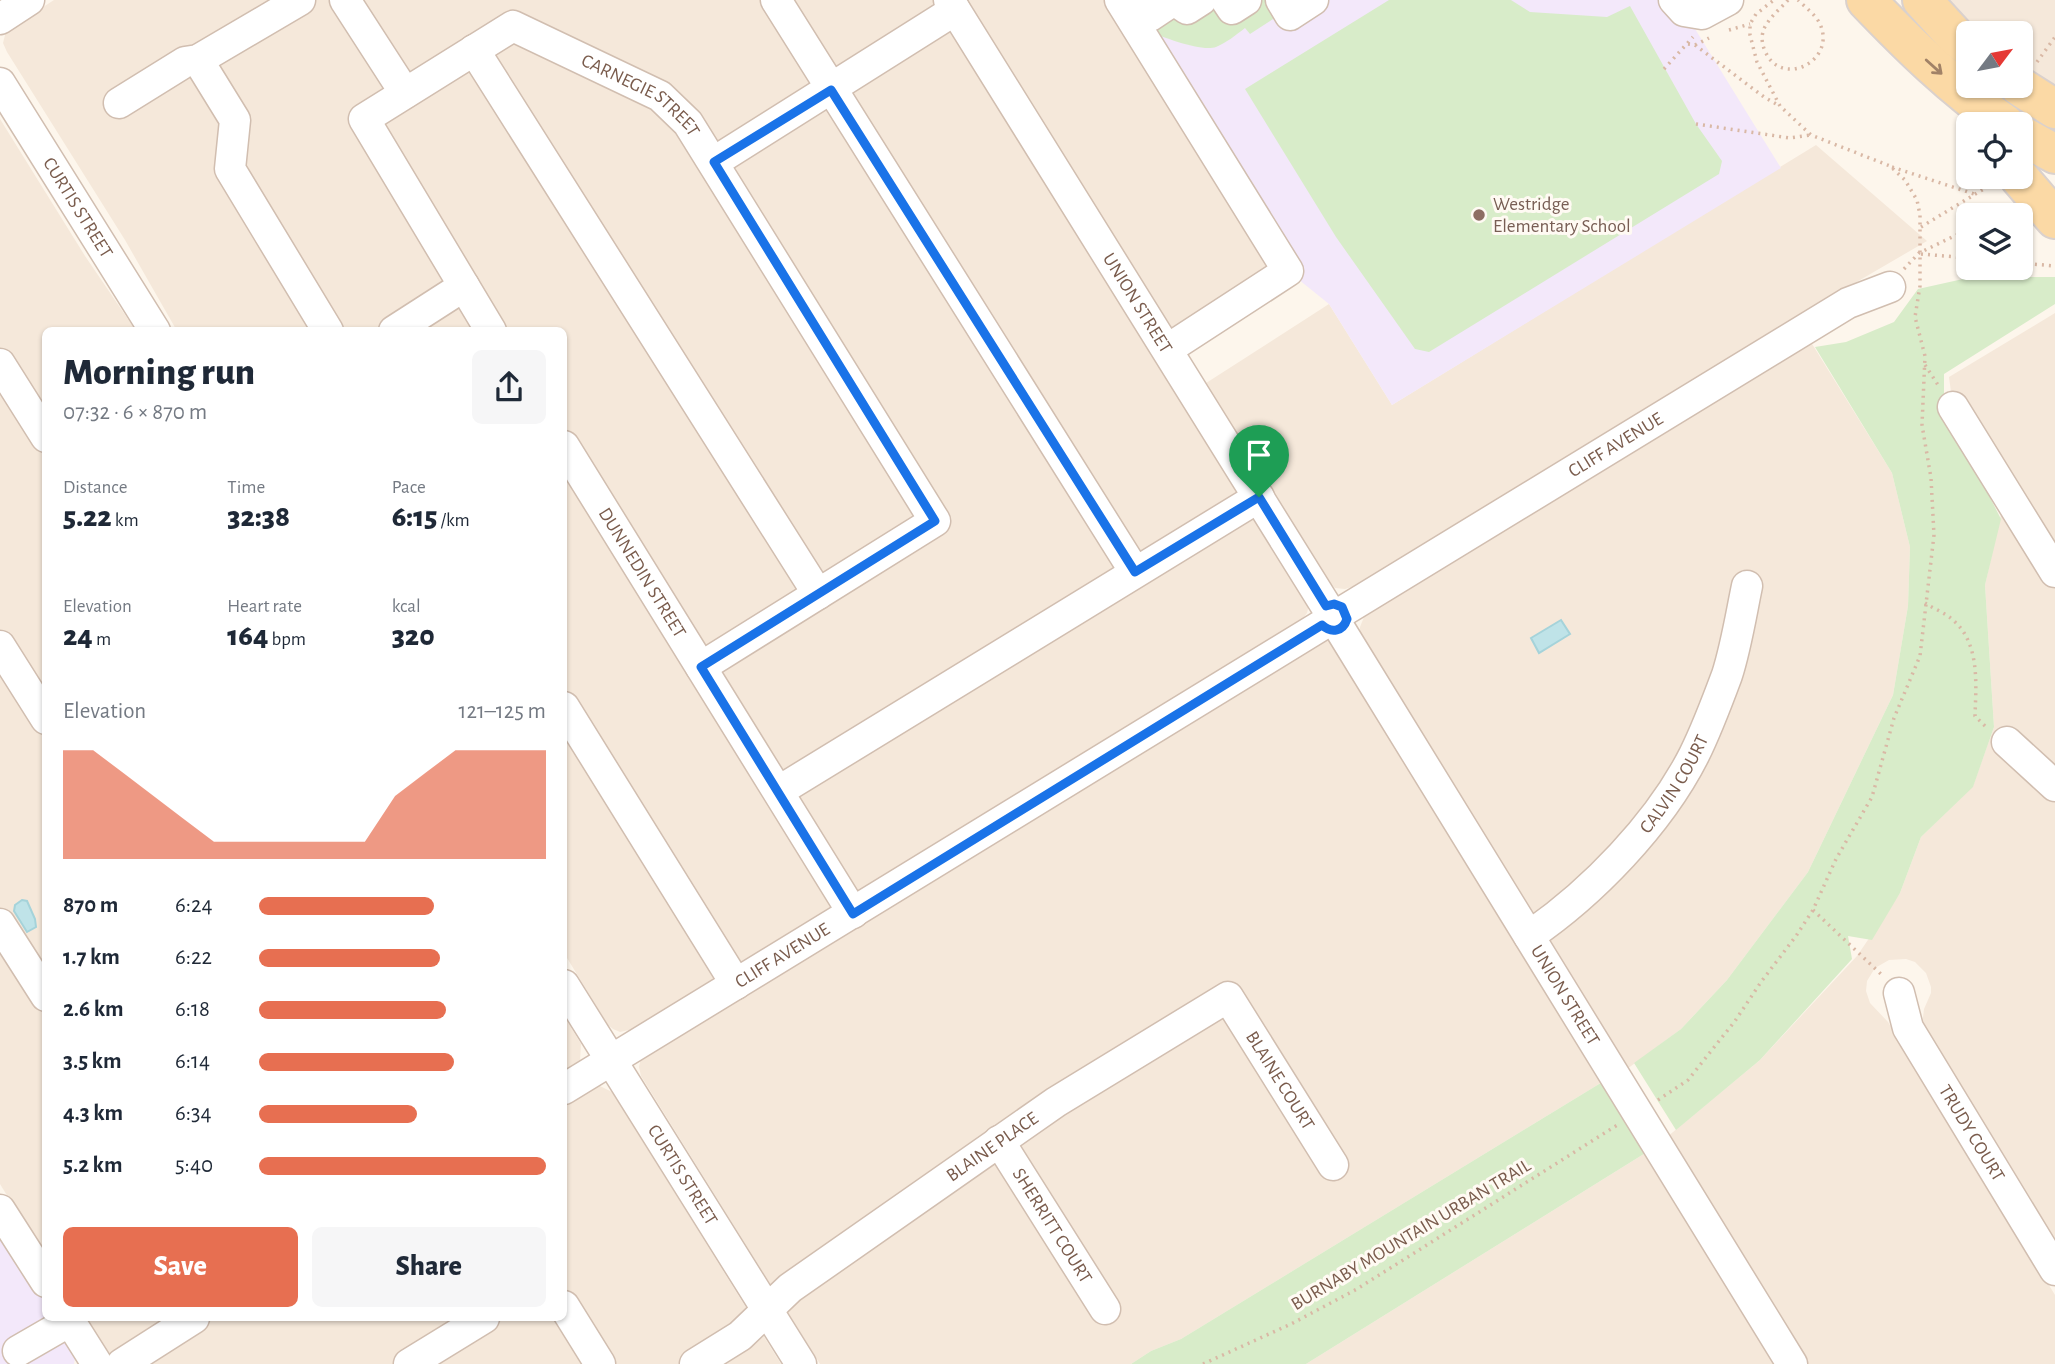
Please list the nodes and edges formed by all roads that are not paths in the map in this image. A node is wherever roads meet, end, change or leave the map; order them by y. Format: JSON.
{"nodes":[{"id":1,"x":29,"y":0,"type":"edge"},
{"id":2,"x":299,"y":0,"type":"edge"},
{"id":3,"x":345,"y":0,"type":"edge"},
{"id":4,"x":776,"y":0,"type":"edge"},
{"id":5,"x":1120,"y":0,"type":"edge"},
{"id":6,"x":1161,"y":0,"type":"edge"},
{"id":7,"x":1201,"y":0,"type":"edge"},
{"id":8,"x":1226,"y":0,"type":"edge"},
{"id":9,"x":1246,"y":0,"type":"edge"},
{"id":10,"x":1281,"y":0,"type":"edge"},
{"id":11,"x":1313,"y":0,"type":"edge"},
{"id":12,"x":1674,"y":0,"type":"edge"},
{"id":13,"x":1728,"y":0,"type":"edge"},
{"id":14,"x":1866,"y":0,"type":"edge"},
{"id":15,"x":1922,"y":0,"type":"edge"},
{"id":16,"x":952,"y":5,"type":"edge"},
{"id":17,"x":0,"y":19,"type":"edge"},
{"id":18,"x":1956,"y":37,"type":"edge"},
{"id":19,"x":474,"y":50,"type":"junction"},
{"id":20,"x":198,"y":60,"type":"junction"},
{"id":21,"x":0,"y":83,"type":"edge"},
{"id":22,"x":2034,"y":85,"type":"edge"},
{"id":23,"x":831,"y":90,"type":"junction"},
{"id":24,"x":405,"y":93,"type":"junction"},
{"id":25,"x":119,"y":103,"type":"dead end"},
{"id":26,"x":2055,"y":109,"type":"edge"},
{"id":27,"x":1981,"y":112,"type":"edge"},
{"id":28,"x":2033,"y":142,"type":"edge"},
{"id":29,"x":2055,"y":155,"type":"edge"},
{"id":30,"x":714,"y":162,"type":"junction"},
{"id":31,"x":2021,"y":189,"type":"edge"},
{"id":32,"x":2055,"y":219,"type":"edge"},
{"id":33,"x":464,"y":286,"type":"junction"},
{"id":34,"x":1890,"y":287,"type":"dead end"},
{"id":35,"x":152,"y":327,"type":"edge"},
{"id":36,"x":326,"y":327,"type":"edge"},
{"id":37,"x":400,"y":327,"type":"edge"},
{"id":38,"x":489,"y":327,"type":"edge"},
{"id":39,"x":1168,"y":349,"type":"junction"},
{"id":40,"x":0,"y":364,"type":"edge"},
{"id":41,"x":1953,"y":407,"type":"dead end"},
{"id":42,"x":42,"y":431,"type":"edge"},
{"id":43,"x":567,"y":451,"type":"edge"},
{"id":44,"x":1259,"y":497,"type":"junction"},
{"id":45,"x":1135,"y":572,"type":"junction"},
{"id":46,"x":2055,"y":572,"type":"edge"},
{"id":47,"x":1747,"y":586,"type":"dead end"},
{"id":48,"x":818,"y":594,"type":"junction"},
{"id":49,"x":1333,"y":617,"type":"junction"},
{"id":50,"x":0,"y":646,"type":"edge"},
{"id":51,"x":701,"y":667,"type":"junction"},
{"id":52,"x":567,"y":712,"type":"edge"},
{"id":53,"x":42,"y":713,"type":"edge"},
{"id":54,"x":2007,"y":742,"type":"road end"},
{"id":55,"x":2055,"y":786,"type":"edge"},
{"id":56,"x":779,"y":791,"type":"junction"},
{"id":57,"x":853,"y":914,"type":"junction"},
{"id":58,"x":0,"y":924,"type":"edge"},
{"id":59,"x":1529,"y":936,"type":"junction"},
{"id":60,"x":736,"y":984,"type":"junction"},
{"id":61,"x":42,"y":990,"type":"edge"},
{"id":62,"x":567,"y":990,"type":"edge"},
{"id":63,"x":1899,"y":993,"type":"road end"},
{"id":64,"x":1228,"y":997,"type":"joint"},
{"id":65,"x":611,"y":1060,"type":"junction"},
{"id":66,"x":567,"y":1087,"type":"edge"},
{"id":67,"x":999,"y":1141,"type":"junction"},
{"id":68,"x":1333,"y":1165,"type":"dead end"},
{"id":69,"x":0,"y":1210,"type":"edge"},
{"id":70,"x":2055,"y":1270,"type":"edge"},
{"id":71,"x":42,"y":1276,"type":"edge"},
{"id":72,"x":1105,"y":1309,"type":"dead end"},
{"id":73,"x":767,"y":1310,"type":"junction"},
{"id":74,"x":567,"y":1311,"type":"edge"},
{"id":75,"x":67,"y":1321,"type":"edge"},
{"id":76,"x":70,"y":1321,"type":"edge"},
{"id":77,"x":189,"y":1321,"type":"edge"},
{"id":78,"x":479,"y":1321,"type":"edge"},
{"id":79,"x":18,"y":1351,"type":"dead end"},
{"id":80,"x":97,"y":1364,"type":"edge"},
{"id":81,"x":122,"y":1364,"type":"edge"},
{"id":82,"x":409,"y":1364,"type":"edge"},
{"id":83,"x":600,"y":1364,"type":"edge"},
{"id":84,"x":695,"y":1364,"type":"edge"},
{"id":85,"x":801,"y":1364,"type":"edge"},
{"id":86,"x":1792,"y":1364,"type":"edge"}],
"edges":[{"from":1,"to":17,"type":"street"},
{"from":2,"to":20,"type":"street"},
{"from":3,"to":24,"type":"street"},
{"from":4,"to":23,"type":"street"},
{"from":5,"to":39,"type":"street"},
{"from":6,"to":7,"type":"street"},
{"from":8,"to":9,"type":"street"},
{"from":10,"to":11,"type":"street"},
{"from":12,"to":13,"type":"street"},
{"from":14,"to":27,"type":"main road","one_way":true},
{"from":15,"to":18,"type":"main road"},
{"from":16,"to":23,"type":"street"},
{"from":16,"to":39,"type":"street","name":"UNION STREET"},
{"from":19,"to":24,"type":"street"},
{"from":19,"to":30,"type":"street","name":"CARNEGIE STREET"},
{"from":19,"to":48,"type":"street"},
{"from":20,"to":25,"type":"street"},
{"from":20,"to":36,"type":"street"},
{"from":21,"to":35,"type":"street","name":"CURTIS STREET"},
{"from":22,"to":26,"type":"main road"},
{"from":23,"to":30,"type":"street"},
{"from":23,"to":45,"type":"street"},
{"from":24,"to":33,"type":"street"},
{"from":28,"to":29,"type":"main road"},
{"from":30,"to":48,"type":"street","name":"CARNEGIE STREET"},
{"from":31,"to":32,"type":"main road"},
{"from":33,"to":37,"type":"street"},
{"from":33,"to":38,"type":"street"},
{"from":34,"to":49,"type":"street","name":"CLIFF AVENUE"},
{"from":39,"to":44,"type":"street","name":"UNION STREET"},
{"from":40,"to":42,"type":"street"},
{"from":41,"to":46,"type":"street"},
{"from":43,"to":51,"type":"street","name":"DUNNEDIN STREET"},
{"from":44,"to":45,"type":"street"},
{"from":44,"to":49,"type":"street","name":"UNION STREET"},
{"from":45,"to":56,"type":"street"},
{"from":47,"to":59,"type":"street","name":"CALVIN COURT"},
{"from":48,"to":51,"type":"street"},
{"from":49,"to":57,"type":"street","name":"CLIFF AVENUE"},
{"from":49,"to":59,"type":"street","name":"UNION STREET"},
{"from":50,"to":53,"type":"street"},
{"from":51,"to":56,"type":"street","name":"DUNNEDIN STREET"},
{"from":52,"to":60,"type":"street"},
{"from":54,"to":55,"type":"street"},
{"from":56,"to":57,"type":"street","name":"DUNNEDIN STREET"},
{"from":57,"to":60,"type":"street","name":"CLIFF AVENUE"},
{"from":58,"to":61,"type":"street"},
{"from":59,"to":86,"type":"street","name":"UNION STREET"},
{"from":60,"to":65,"type":"street","name":"CLIFF AVENUE"},
{"from":62,"to":65,"type":"street","name":"CURTIS STREET"},
{"from":63,"to":70,"type":"street","name":"TRUDY COURT"},
{"from":64,"to":67,"type":"street","name":"BLAINE PLACE"},
{"from":64,"to":68,"type":"street","name":"BLAINE COURT"},
{"from":65,"to":66,"type":"street","name":"CLIFF AVENUE"},
{"from":65,"to":73,"type":"street","name":"CURTIS STREET"},
{"from":67,"to":72,"type":"street","name":"SHERRITT COURT"},
{"from":67,"to":73,"type":"street","name":"BLAINE PLACE"},
{"from":69,"to":71,"type":"street"},
{"from":73,"to":84,"type":"street","name":"BLAINE PLACE"},
{"from":73,"to":85,"type":"street","name":"CURTIS STREET"},
{"from":74,"to":83,"type":"street"},
{"from":75,"to":79,"type":"street"},
{"from":76,"to":80,"type":"street"},
{"from":77,"to":81,"type":"street"},
{"from":78,"to":82,"type":"street"}]}
